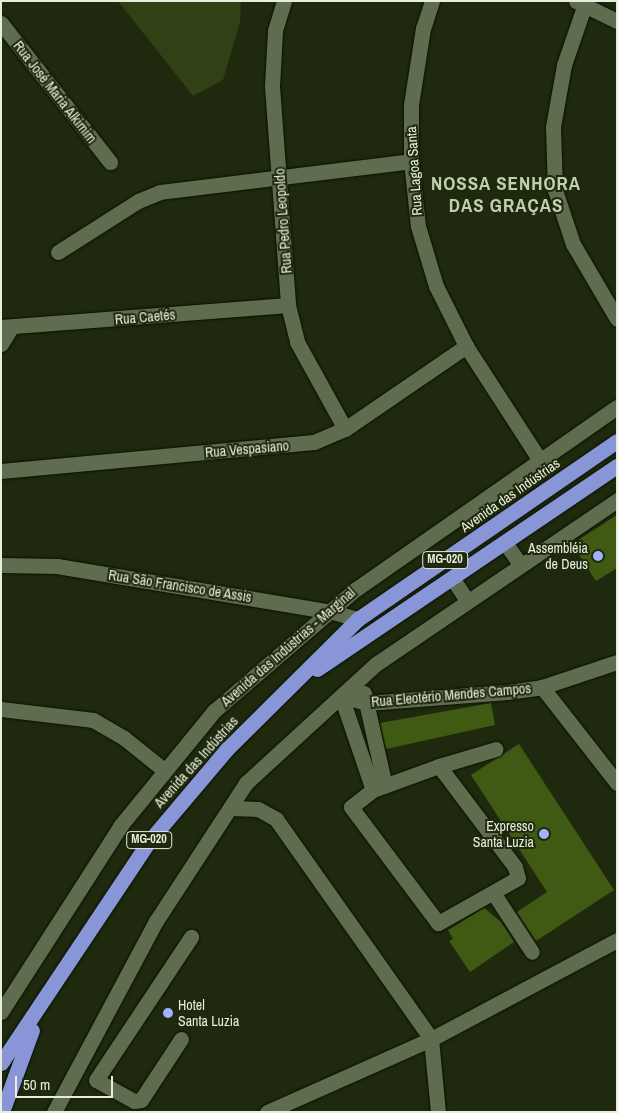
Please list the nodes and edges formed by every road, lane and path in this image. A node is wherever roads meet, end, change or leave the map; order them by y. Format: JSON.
{"nodes":[{"id":1,"x":284,"y":1,"type":"edge"},
{"id":2,"x":432,"y":1,"type":"edge"},
{"id":3,"x":582,"y":2,"type":"edge"},
{"id":4,"x":617,"y":21,"type":"edge"},
{"id":5,"x":4,"y":31,"type":"edge"},
{"id":6,"x":411,"y":161,"type":"junction"},
{"id":7,"x":110,"y":162,"type":"dead end"},
{"id":8,"x":280,"y":174,"type":"junction"},
{"id":9,"x":58,"y":252,"type":"dead end"},
{"id":10,"x":288,"y":304,"type":"junction"},
{"id":11,"x":617,"y":319,"type":"edge"},
{"id":12,"x":6,"y":328,"type":"edge"},
{"id":13,"x":1,"y":344,"type":"edge"},
{"id":14,"x":466,"y":346,"type":"junction"},
{"id":15,"x":617,"y":407,"type":"edge"},
{"id":16,"x":345,"y":429,"type":"junction"},
{"id":17,"x":617,"y":442,"type":"edge"},
{"id":18,"x":540,"y":462,"type":"junction"},
{"id":19,"x":617,"y":466,"type":"edge"},
{"id":20,"x":1,"y":471,"type":"edge"},
{"id":21,"x":614,"y":507,"type":"edge"},
{"id":22,"x":504,"y":543,"type":"junction"},
{"id":23,"x":520,"y":564,"type":"junction"},
{"id":24,"x":1,"y":565,"type":"edge"},
{"id":25,"x":452,"y":578,"type":"junction"},
{"id":26,"x":466,"y":599,"type":"junction"},
{"id":27,"x":333,"y":612,"type":"junction"},
{"id":28,"x":358,"y":620,"type":"junction"},
{"id":29,"x":617,"y":662,"type":"edge"},
{"id":30,"x":360,"y":680,"type":"junction"},
{"id":31,"x":542,"y":687,"type":"junction"},
{"id":32,"x":285,"y":691,"type":"junction"},
{"id":33,"x":341,"y":696,"type":"junction"},
{"id":34,"x":366,"y":703,"type":"junction"},
{"id":35,"x":1,"y":709,"type":"edge"},
{"id":36,"x":496,"y":749,"type":"dead end"},
{"id":37,"x":439,"y":766,"type":"junction"},
{"id":38,"x":164,"y":770,"type":"junction"},
{"id":39,"x":617,"y":783,"type":"edge"},
{"id":40,"x":379,"y":788,"type":"junction"},
{"id":41,"x":231,"y":808,"type":"junction"},
{"id":42,"x":494,"y":894,"type":"junction"},
{"id":43,"x":191,"y":936,"type":"dead end"},
{"id":44,"x":617,"y":940,"type":"edge"},
{"id":45,"x":532,"y":952,"type":"dead end"},
{"id":46,"x":40,"y":1010,"type":"junction"},
{"id":47,"x":1,"y":1012,"type":"edge"},
{"id":48,"x":181,"y":1039,"type":"dead end"},
{"id":49,"x":431,"y":1039,"type":"junction"},
{"id":50,"x":83,"y":1057,"type":"junction"},
{"id":51,"x":1,"y":1063,"type":"edge"},
{"id":52,"x":104,"y":1067,"type":"junction"},
{"id":53,"x":2,"y":1112,"type":"edge"},
{"id":54,"x":54,"y":1112,"type":"edge"},
{"id":55,"x":267,"y":1112,"type":"edge"},
{"id":56,"x":438,"y":1112,"type":"edge"}],
"edges":[{"from":1,"to":8,"type":"street","name":"Rua Pedro Leopoldo"},
{"from":2,"to":6,"type":"street","name":"Rua Lagoa Santa"},
{"from":3,"to":4,"type":"street"},
{"from":3,"to":11,"type":"street"},
{"from":5,"to":7,"type":"street","name":"Rua José Maria Alkimim"},
{"from":6,"to":8,"type":"street"},
{"from":6,"to":14,"type":"street","name":"Rua Lagoa Santa"},
{"from":8,"to":9,"type":"street"},
{"from":8,"to":10,"type":"street","name":"Rua Pedro Leopoldo"},
{"from":10,"to":12,"type":"street","name":"Rua Caetés"},
{"from":10,"to":16,"type":"street","name":"Rua Pedro Leopoldo"},
{"from":12,"to":13,"type":"street"},
{"from":14,"to":16,"type":"street","name":"Rua Vespasiano"},
{"from":14,"to":18,"type":"street","name":"Rua Lagoa Santa"},
{"from":15,"to":18,"type":"street","name":"Avenida das Indústrias - Marginal"},
{"from":16,"to":20,"type":"street","name":"Rua Vespasiano"},
{"from":17,"to":28,"type":"highway","name":"Avenida das Indústrias","number":"MG-020"},
{"from":18,"to":27,"type":"street","name":"Avenida das Indústrias - Marginal"},
{"from":19,"to":22,"type":"highway","name":"Avenida das Indústrias","number":"MG-020"},
{"from":21,"to":23,"type":"street"},
{"from":22,"to":23,"type":"street"},
{"from":22,"to":25,"type":"highway","name":"Avenida das Indústrias","number":"MG-020"},
{"from":23,"to":26,"type":"street"},
{"from":24,"to":27,"type":"street","name":"Rua São Francisco de Assis"},
{"from":25,"to":26,"type":"street"},
{"from":25,"to":32,"type":"highway","name":"Avenida das Indústrias","number":"MG-020"},
{"from":26,"to":30,"type":"street"},
{"from":27,"to":28,"type":"street","name":"Rua São Francisco de Assis"},
{"from":27,"to":38,"type":"street","name":"Avenida das Indústrias - Marginal"},
{"from":28,"to":32,"type":"highway","name":"Avenida das Indústrias","number":"MG-020"},
{"from":29,"to":31,"type":"street","name":"Rua Eleotério Mendes Campos"},
{"from":30,"to":33,"type":"street"},
{"from":30,"to":34,"type":"street"},
{"from":31,"to":34,"type":"street","name":"Rua Eleotério Mendes Campos"},
{"from":31,"to":39,"type":"street"},
{"from":32,"to":46,"type":"highway","name":"Avenida das Indústrias","number":"MG-020"},
{"from":33,"to":34,"type":"street","name":"Rua Eleotério Mendes Campos"},
{"from":33,"to":40,"type":"street"},
{"from":33,"to":41,"type":"street"},
{"from":34,"to":40,"type":"street"},
{"from":35,"to":38,"type":"street"},
{"from":36,"to":37,"type":"street"},
{"from":37,"to":40,"type":"street"},
{"from":37,"to":42,"type":"street"},
{"from":38,"to":47,"type":"street","name":"Avenida das Indústrias - Marginal"},
{"from":40,"to":42,"type":"street"},
{"from":41,"to":49,"type":"street"},
{"from":41,"to":50,"type":"street"},
{"from":42,"to":45,"type":"street"},
{"from":43,"to":52,"type":"street"},
{"from":44,"to":49,"type":"street"},
{"from":46,"to":51,"type":"highway","name":"Avenida das Indústrias","number":"MG-020"},
{"from":46,"to":53,"type":"highway","name":"Avenida das Indústrias","number":"MG-020"},
{"from":48,"to":52,"type":"street"},
{"from":49,"to":55,"type":"street"},
{"from":49,"to":56,"type":"street"},
{"from":50,"to":52,"type":"street"},
{"from":50,"to":54,"type":"street"}]}
